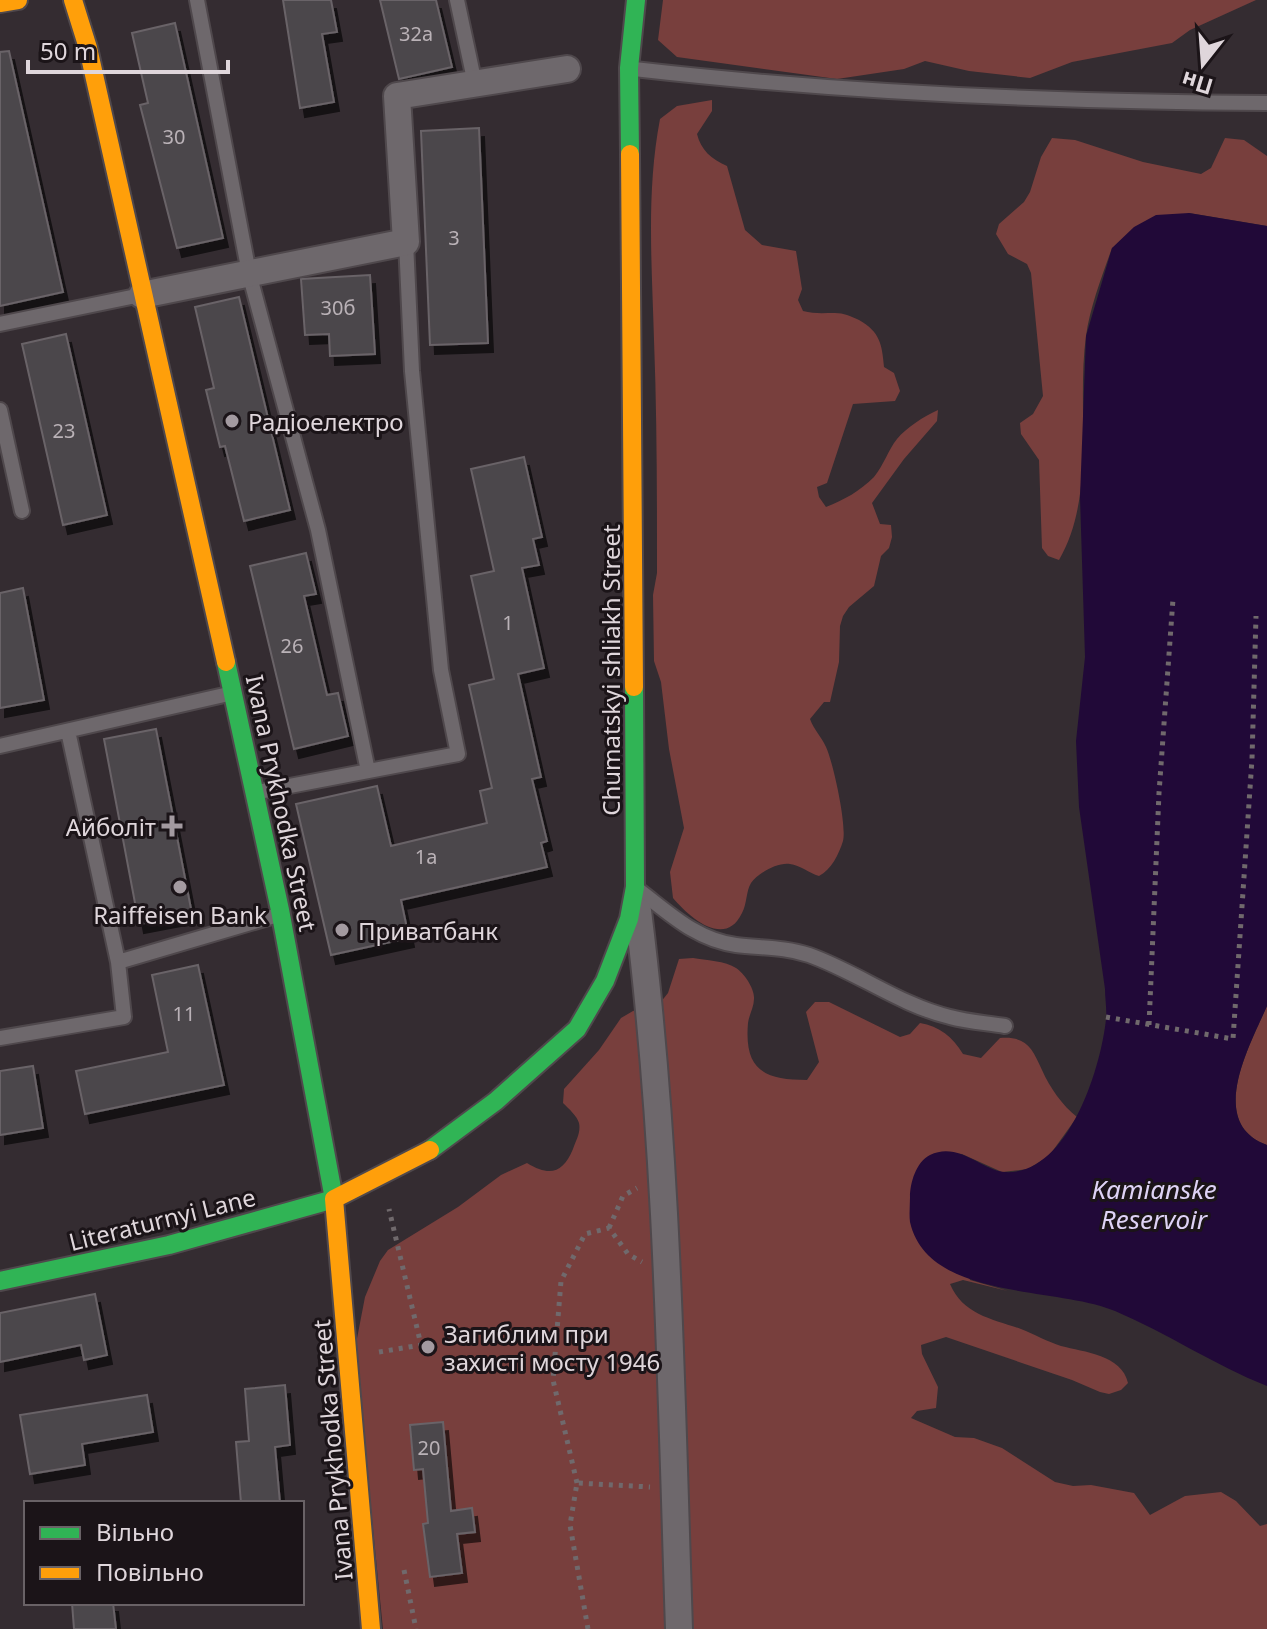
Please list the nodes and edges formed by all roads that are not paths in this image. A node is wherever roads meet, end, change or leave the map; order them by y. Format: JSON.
{"nodes":[{"id":1,"x":18,"y":0,"type":"edge"},
{"id":2,"x":73,"y":0,"type":"edge"},
{"id":3,"x":197,"y":0,"type":"edge"},
{"id":4,"x":457,"y":0,"type":"edge"},
{"id":5,"x":636,"y":0,"type":"edge"},
{"id":6,"x":0,"y":3,"type":"edge"},
{"id":7,"x":629,"y":68,"type":"junction"},
{"id":8,"x":567,"y":69,"type":"dead end"},
{"id":9,"x":475,"y":84,"type":"junction"},
{"id":10,"x":1267,"y":103,"type":"edge"},
{"id":11,"x":406,"y":242,"type":"junction"},
{"id":12,"x":249,"y":273,"type":"junction"},
{"id":13,"x":142,"y":295,"type":"junction"},
{"id":14,"x":0,"y":324,"type":"edge"},
{"id":15,"x":0,"y":410,"type":"edge"},
{"id":16,"x":22,"y":511,"type":"dead end"},
{"id":17,"x":233,"y":693,"type":"junction"},
{"id":18,"x":68,"y":731,"type":"junction"},
{"id":19,"x":0,"y":746,"type":"edge"},
{"id":20,"x":368,"y":771,"type":"junction"},
{"id":21,"x":255,"y":793,"type":"junction"},
{"id":22,"x":635,"y":887,"type":"junction"},
{"id":23,"x":282,"y":913,"type":"junction"},
{"id":24,"x":118,"y":962,"type":"junction"},
{"id":25,"x":1005,"y":1026,"type":"dead end"},
{"id":26,"x":0,"y":1038,"type":"edge"},
{"id":27,"x":334,"y":1199,"type":"junction"},
{"id":28,"x":0,"y":1281,"type":"edge"},
{"id":29,"x":371,"y":1629,"type":"edge"},
{"id":30,"x":679,"y":1629,"type":"edge"}],
"edges":[{"from":1,"to":6,"type":"main road"},
{"from":2,"to":13,"type":"main road","name":"Ivana Prykhodka Street"},
{"from":3,"to":12,"type":"lane"},
{"from":4,"to":9,"type":"lane"},
{"from":5,"to":7,"type":"main road","name":"Chumatskyi shliakh Street"},
{"from":7,"to":10,"type":"lane"},
{"from":7,"to":22,"type":"main road","name":"Chumatskyi shliakh Street"},
{"from":8,"to":9,"type":"street"},
{"from":9,"to":11,"type":"street"},
{"from":11,"to":12,"type":"street"},
{"from":11,"to":20,"type":"lane"},
{"from":12,"to":13,"type":"street"},
{"from":12,"to":20,"type":"lane"},
{"from":13,"to":14,"type":"lane"},
{"from":13,"to":17,"type":"main road","name":"Ivana Prykhodka Street"},
{"from":15,"to":16,"type":"lane"},
{"from":17,"to":18,"type":"lane"},
{"from":17,"to":21,"type":"main road","name":"Ivana Prykhodka Street"},
{"from":18,"to":19,"type":"lane"},
{"from":18,"to":24,"type":"lane"},
{"from":20,"to":21,"type":"lane"},
{"from":21,"to":23,"type":"main road","name":"Ivana Prykhodka Street"},
{"from":22,"to":25,"type":"lane"},
{"from":22,"to":27,"type":"main road","name":"Chumatskyi shliakh Street"},
{"from":22,"to":30,"type":"street"},
{"from":23,"to":24,"type":"lane"},
{"from":23,"to":27,"type":"main road","name":"Ivana Prykhodka Street"},
{"from":24,"to":26,"type":"lane"},
{"from":27,"to":28,"type":"main road","name":"Literaturnyi Lane"},
{"from":27,"to":29,"type":"main road","name":"Ivana Prykhodka Street"}]}
